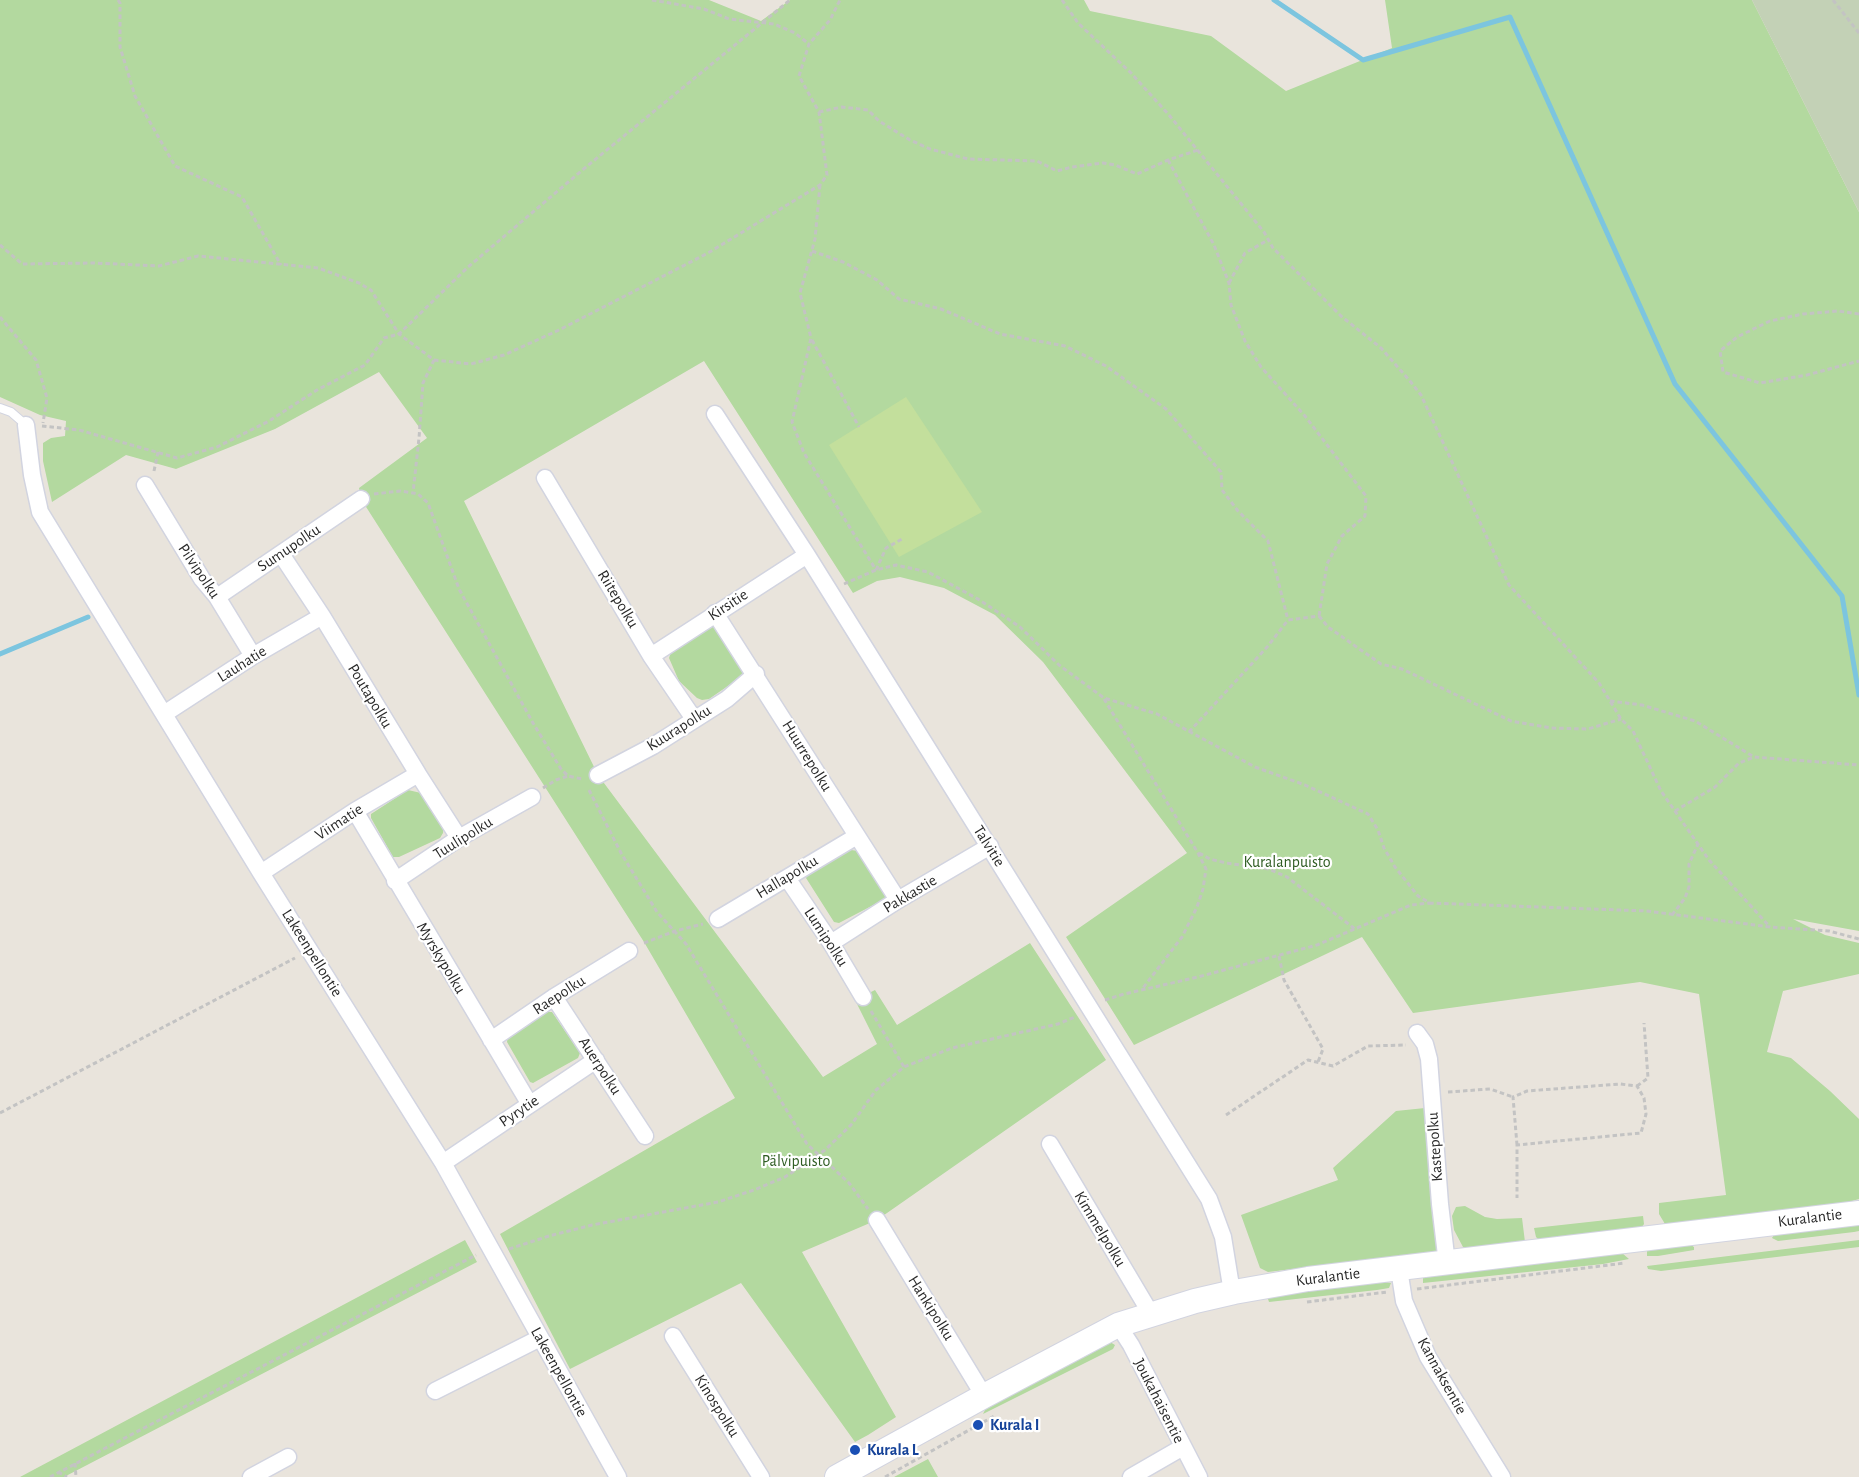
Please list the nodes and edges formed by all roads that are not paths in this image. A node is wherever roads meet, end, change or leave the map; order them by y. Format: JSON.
{"nodes":[{"id":1,"x":0,"y":408,"type":"edge"},
{"id":2,"x":715,"y":414,"type":"dead end"},
{"id":3,"x":26,"y":425,"type":"joint"},
{"id":4,"x":545,"y":478,"type":"dead end"},
{"id":5,"x":146,"y":485,"type":"dead end"},
{"id":6,"x":362,"y":499,"type":"road end"},
{"id":7,"x":281,"y":554,"type":"junction"},
{"id":8,"x":807,"y":555,"type":"junction"},
{"id":9,"x":217,"y":597,"type":"junction"},
{"id":10,"x":715,"y":613,"type":"junction"},
{"id":11,"x":322,"y":616,"type":"junction"},
{"id":12,"x":253,"y":656,"type":"junction"},
{"id":13,"x":651,"y":656,"type":"junction"},
{"id":14,"x":756,"y":674,"type":"junction"},
{"id":15,"x":164,"y":714,"type":"junction"},
{"id":16,"x":694,"y":719,"type":"junction"},
{"id":17,"x":418,"y":774,"type":"junction"},
{"id":18,"x":598,"y":775,"type":"dead end"},
{"id":19,"x":532,"y":796,"type":"road end"},
{"id":20,"x":355,"y":812,"type":"junction"},
{"id":21,"x":857,"y":836,"type":"junction"},
{"id":22,"x":459,"y":838,"type":"junction"},
{"id":23,"x":990,"y":846,"type":"junction"},
{"id":24,"x":261,"y":873,"type":"junction"},
{"id":25,"x":787,"y":878,"type":"junction"},
{"id":26,"x":395,"y":881,"type":"junction"},
{"id":27,"x":898,"y":900,"type":"junction"},
{"id":28,"x":718,"y":919,"type":"road end"},
{"id":29,"x":831,"y":943,"type":"junction"},
{"id":30,"x":629,"y":951,"type":"road end"},
{"id":31,"x":554,"y":997,"type":"junction"},
{"id":32,"x":863,"y":997,"type":"road end"},
{"id":33,"x":1421,"y":1039,"type":"road end"},
{"id":34,"x":491,"y":1040,"type":"junction"},
{"id":35,"x":596,"y":1060,"type":"junction"},
{"id":36,"x":529,"y":1103,"type":"junction"},
{"id":37,"x":645,"y":1136,"type":"dead end"},
{"id":38,"x":1050,"y":1144,"type":"dead end"},
{"id":39,"x":443,"y":1163,"type":"junction"},
{"id":40,"x":1859,"y":1213,"type":"edge"},
{"id":41,"x":877,"y":1220,"type":"road end"},
{"id":42,"x":1447,"y":1264,"type":"junction"},
{"id":43,"x":1401,"y":1280,"type":"junction"},
{"id":44,"x":1234,"y":1292,"type":"junction"},
{"id":45,"x":1150,"y":1314,"type":"junction"},
{"id":46,"x":1118,"y":1325,"type":"junction"},
{"id":47,"x":674,"y":1336,"type":"dead end"},
{"id":48,"x":540,"y":1338,"type":"junction"},
{"id":49,"x":435,"y":1391,"type":"dead end"},
{"id":50,"x":984,"y":1396,"type":"junction"},
{"id":51,"x":1183,"y":1447,"type":"junction"},
{"id":52,"x":288,"y":1457,"type":"dead end"},
{"id":53,"x":250,"y":1477,"type":"edge"},
{"id":54,"x":618,"y":1477,"type":"edge"},
{"id":55,"x":761,"y":1477,"type":"edge"},
{"id":56,"x":837,"y":1477,"type":"edge"},
{"id":57,"x":1131,"y":1477,"type":"edge"},
{"id":58,"x":1199,"y":1477,"type":"edge"},
{"id":59,"x":1502,"y":1477,"type":"edge"}],
"edges":[{"from":1,"to":3,"type":"lane"},
{"from":2,"to":8,"type":"street","name":"Talvitie"},
{"from":3,"to":15,"type":"street","name":"Lakeenpellontie"},
{"from":4,"to":13,"type":"street","name":"Riitepolku"},
{"from":5,"to":9,"type":"street","name":"Pilvipolku"},
{"from":6,"to":7,"type":"street","name":"Sumupolku"},
{"from":7,"to":9,"type":"street","name":"Sumupolku"},
{"from":7,"to":11,"type":"street","name":"Poutapolku"},
{"from":8,"to":10,"type":"street","name":"Kirsitie"},
{"from":8,"to":23,"type":"street","name":"Talvitie"},
{"from":9,"to":12,"type":"street","name":"Pilvipolku"},
{"from":10,"to":13,"type":"street","name":"Kirsitie"},
{"from":10,"to":14,"type":"street","name":"Huurrepolku"},
{"from":11,"to":12,"type":"street","name":"Lauhatie"},
{"from":11,"to":17,"type":"street","name":"Poutapolku"},
{"from":12,"to":15,"type":"street","name":"Lauhatie"},
{"from":13,"to":16,"type":"street","name":"Riitepolku"},
{"from":14,"to":16,"type":"street","name":"Kuurapolku"},
{"from":14,"to":21,"type":"street","name":"Huurrepolku"},
{"from":15,"to":24,"type":"street","name":"Lakeenpellontie"},
{"from":16,"to":18,"type":"street","name":"Kuurapolku"},
{"from":17,"to":20,"type":"street","name":"Viimatie"},
{"from":17,"to":22,"type":"street","name":"Poutapolku"},
{"from":19,"to":22,"type":"street","name":"Tuulipolku"},
{"from":20,"to":24,"type":"street","name":"Viimatie"},
{"from":20,"to":26,"type":"street","name":"Myrskypolku"},
{"from":21,"to":25,"type":"street","name":"Hallapolku"},
{"from":21,"to":27,"type":"street","name":"Huurrepolku"},
{"from":22,"to":26,"type":"street","name":"Tuulipolku"},
{"from":23,"to":27,"type":"street","name":"Pakkastie"},
{"from":23,"to":44,"type":"street","name":"Talvitie"},
{"from":24,"to":39,"type":"street","name":"Lakeenpellontie"},
{"from":25,"to":28,"type":"street","name":"Hallapolku"},
{"from":25,"to":29,"type":"street","name":"Lumipolku"},
{"from":26,"to":34,"type":"street","name":"Myrskypolku"},
{"from":27,"to":29,"type":"street","name":"Pakkastie"},
{"from":29,"to":32,"type":"street","name":"Lumipolku"},
{"from":30,"to":31,"type":"street","name":"Raepolku"},
{"from":31,"to":34,"type":"street","name":"Raepolku"},
{"from":31,"to":35,"type":"street","name":"Auerpolku"},
{"from":33,"to":42,"type":"street","name":"Kastepolku"},
{"from":34,"to":36,"type":"street","name":"Myrskypolku"},
{"from":35,"to":36,"type":"street","name":"Pyrytie"},
{"from":35,"to":37,"type":"street","name":"Auerpolku"},
{"from":36,"to":39,"type":"street","name":"Pyrytie"},
{"from":38,"to":45,"type":"street","name":"Kimmelpolku"},
{"from":39,"to":48,"type":"street","name":"Lakeenpellontie"},
{"from":40,"to":42,"type":"street","name":"Kuralantie"},
{"from":41,"to":50,"type":"street","name":"Hankipolku"},
{"from":42,"to":43,"type":"street","name":"Kuralantie"},
{"from":43,"to":44,"type":"street","name":"Kuralantie"},
{"from":43,"to":59,"type":"street","name":"Kannaksentie"},
{"from":44,"to":45,"type":"street","name":"Kuralantie"},
{"from":45,"to":46,"type":"street","name":"Kuralantie"},
{"from":46,"to":50,"type":"street","name":"Kuralantie"},
{"from":46,"to":51,"type":"street","name":"Joukahaisentie"},
{"from":47,"to":55,"type":"street","name":"Kinospolku"},
{"from":48,"to":49,"type":"street"},
{"from":48,"to":54,"type":"street","name":"Lakeenpellontie"},
{"from":50,"to":56,"type":"street","name":"Kuralantie"},
{"from":51,"to":57,"type":"street"},
{"from":51,"to":58,"type":"street","name":"Joukahaisentie"},
{"from":52,"to":53,"type":"street"}]}
